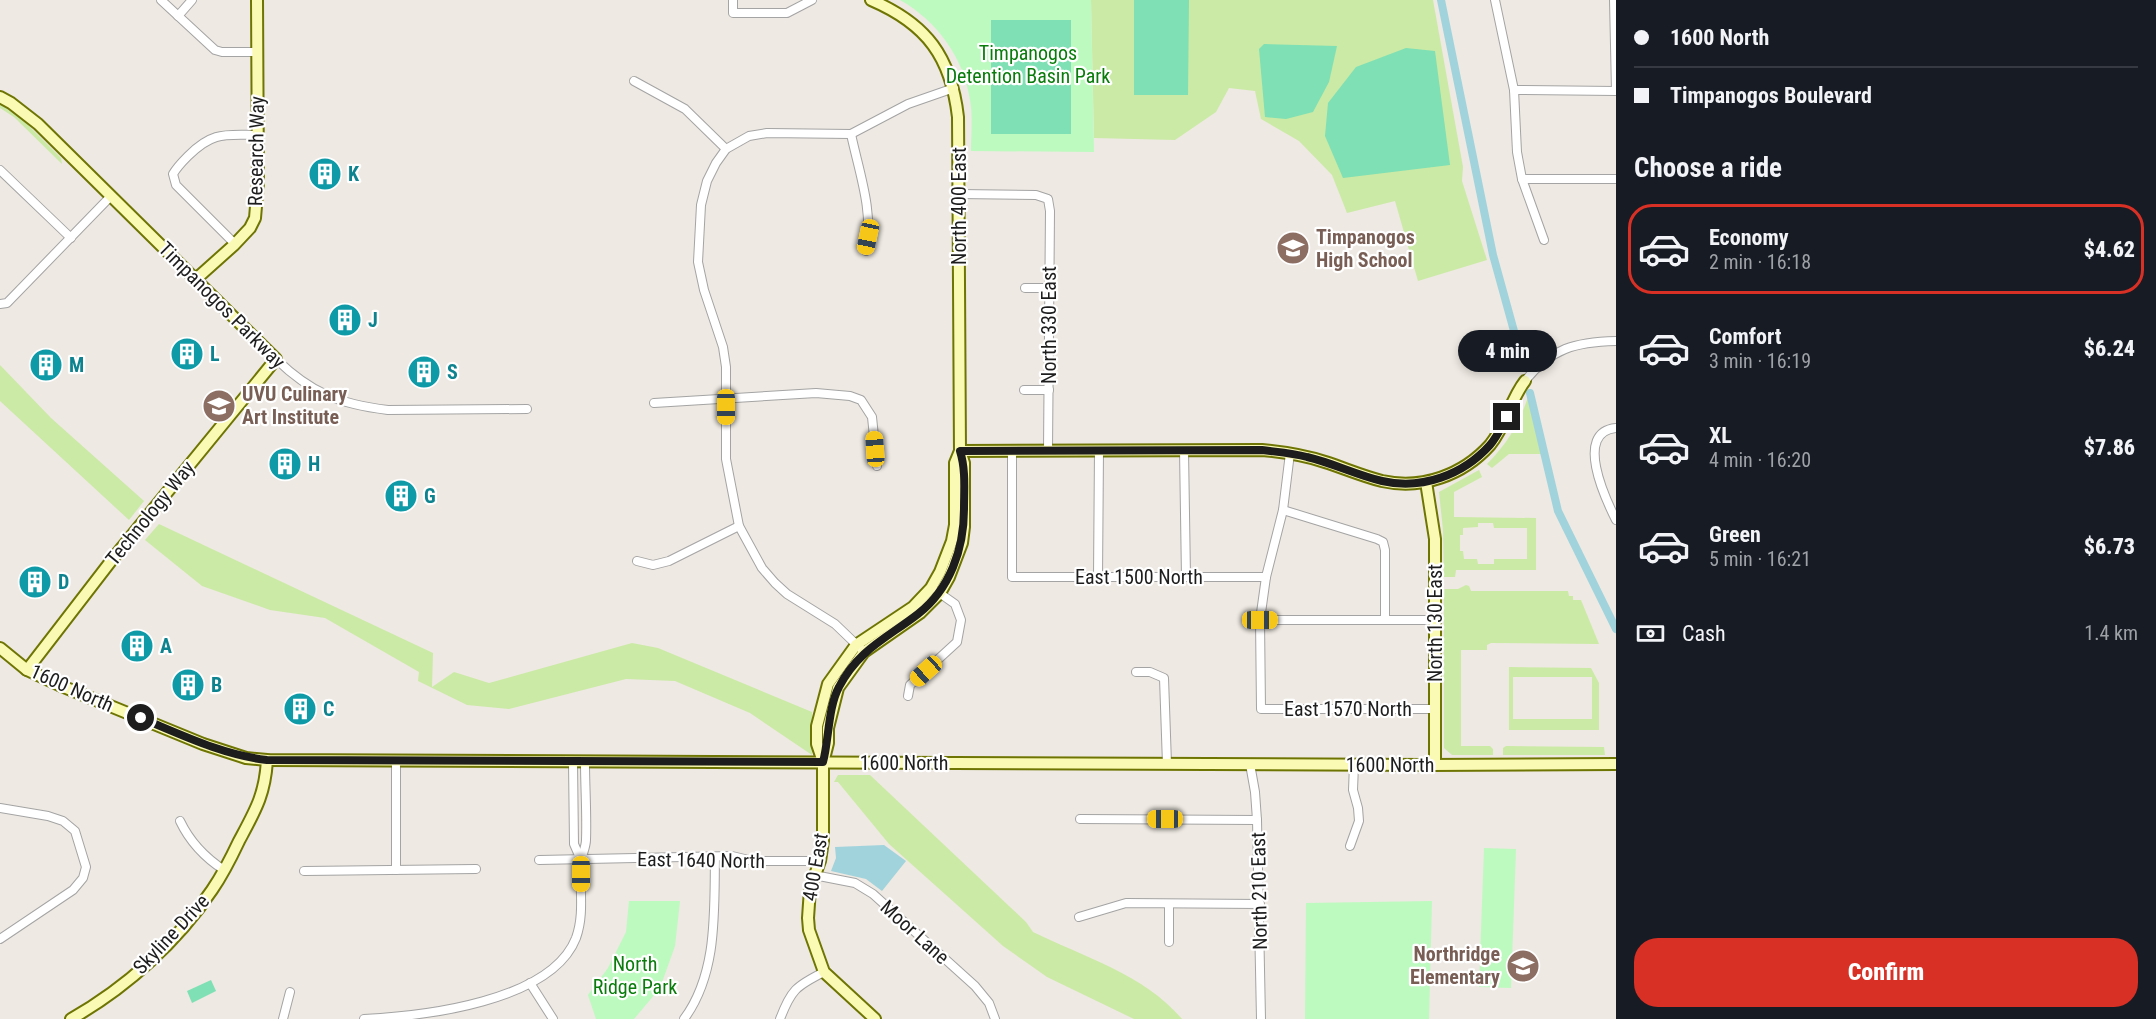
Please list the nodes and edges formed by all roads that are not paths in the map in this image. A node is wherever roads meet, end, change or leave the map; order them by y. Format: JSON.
{"nodes":[{"id":1,"x":161,"y":0,"type":"edge"},
{"id":2,"x":192,"y":0,"type":"edge"},
{"id":3,"x":257,"y":0,"type":"edge"},
{"id":4,"x":733,"y":0,"type":"edge"},
{"id":5,"x":812,"y":0,"type":"edge"},
{"id":6,"x":871,"y":0,"type":"edge"},
{"id":7,"x":1495,"y":0,"type":"edge"},
{"id":8,"x":1614,"y":0,"type":"edge"},
{"id":9,"x":178,"y":16,"type":"junction"},
{"id":10,"x":257,"y":52,"type":"junction"},
{"id":11,"x":634,"y":81,"type":"dead end"},
{"id":12,"x":954,"y":88,"type":"junction"},
{"id":13,"x":1514,"y":90,"type":"junction"},
{"id":14,"x":1616,"y":91,"type":"edge"},
{"id":15,"x":0,"y":97,"type":"edge"},
{"id":16,"x":851,"y":134,"type":"junction"},
{"id":17,"x":258,"y":135,"type":"junction"},
{"id":18,"x":726,"y":149,"type":"junction"},
{"id":19,"x":0,"y":170,"type":"edge"},
{"id":20,"x":1522,"y":178,"type":"junction"},
{"id":21,"x":1616,"y":179,"type":"edge"},
{"id":22,"x":959,"y":194,"type":"junction"},
{"id":23,"x":111,"y":196,"type":"junction"},
{"id":24,"x":71,"y":238,"type":"junction"},
{"id":25,"x":1544,"y":240,"type":"dead end"},
{"id":26,"x":235,"y":244,"type":"junction"},
{"id":27,"x":866,"y":250,"type":"dead end"},
{"id":28,"x":196,"y":279,"type":"junction"},
{"id":29,"x":1024,"y":288,"type":"dead end"},
{"id":30,"x":1049,"y":288,"type":"junction"},
{"id":31,"x":0,"y":304,"type":"edge"},
{"id":32,"x":1616,"y":341,"type":"edge"},
{"id":33,"x":276,"y":359,"type":"junction"},
{"id":34,"x":1525,"y":381,"type":"joint"},
{"id":35,"x":1023,"y":390,"type":"dead end"},
{"id":36,"x":1049,"y":390,"type":"junction"},
{"id":37,"x":726,"y":398,"type":"junction"},
{"id":38,"x":654,"y":403,"type":"dead end"},
{"id":39,"x":527,"y":409,"type":"dead end"},
{"id":40,"x":1616,"y":428,"type":"edge"},
{"id":41,"x":1012,"y":450,"type":"junction"},
{"id":42,"x":1048,"y":450,"type":"junction"},
{"id":43,"x":1099,"y":450,"type":"junction"},
{"id":44,"x":1184,"y":450,"type":"junction"},
{"id":45,"x":960,"y":451,"type":"junction"},
{"id":46,"x":1290,"y":453,"type":"junction"},
{"id":47,"x":877,"y":466,"type":"dead end"},
{"id":48,"x":1426,"y":482,"type":"junction"},
{"id":49,"x":1282,"y":510,"type":"junction"},
{"id":50,"x":1616,"y":520,"type":"edge"},
{"id":51,"x":739,"y":526,"type":"junction"},
{"id":52,"x":637,"y":561,"type":"dead end"},
{"id":53,"x":1098,"y":577,"type":"junction"},
{"id":54,"x":1185,"y":577,"type":"junction"},
{"id":55,"x":1266,"y":577,"type":"junction"},
{"id":56,"x":935,"y":590,"type":"junction"},
{"id":57,"x":1260,"y":620,"type":"junction"},
{"id":58,"x":1385,"y":620,"type":"junction"},
{"id":59,"x":1435,"y":620,"type":"junction"},
{"id":60,"x":0,"y":648,"type":"edge"},
{"id":61,"x":860,"y":649,"type":"junction"},
{"id":62,"x":27,"y":670,"type":"junction"},
{"id":63,"x":1136,"y":672,"type":"dead end"},
{"id":64,"x":908,"y":696,"type":"dead end"},
{"id":65,"x":1435,"y":709,"type":"junction"},
{"id":66,"x":267,"y":760,"type":"junction"},
{"id":67,"x":396,"y":761,"type":"junction"},
{"id":68,"x":573,"y":762,"type":"junction"},
{"id":69,"x":585,"y":762,"type":"junction"},
{"id":70,"x":823,"y":762,"type":"junction"},
{"id":71,"x":1167,"y":764,"type":"junction"},
{"id":72,"x":1250,"y":764,"type":"junction"},
{"id":73,"x":1616,"y":764,"type":"edge"},
{"id":74,"x":1354,"y":765,"type":"junction"},
{"id":75,"x":1435,"y":765,"type":"junction"},
{"id":76,"x":0,"y":808,"type":"edge"},
{"id":77,"x":1080,"y":819,"type":"dead end"},
{"id":78,"x":1257,"y":820,"type":"junction"},
{"id":79,"x":180,"y":821,"type":"dead end"},
{"id":80,"x":1350,"y":846,"type":"dead end"},
{"id":81,"x":715,"y":857,"type":"junction"},
{"id":82,"x":539,"y":860,"type":"dead end"},
{"id":83,"x":581,"y":860,"type":"junction"},
{"id":84,"x":820,"y":861,"type":"junction"},
{"id":85,"x":476,"y":869,"type":"dead end"},
{"id":86,"x":224,"y":870,"type":"junction"},
{"id":87,"x":396,"y":870,"type":"junction"},
{"id":88,"x":304,"y":872,"type":"dead end"},
{"id":89,"x":814,"y":875,"type":"junction"},
{"id":90,"x":1169,"y":904,"type":"junction"},
{"id":91,"x":1260,"y":904,"type":"junction"},
{"id":92,"x":1079,"y":916,"type":"dead end"},
{"id":93,"x":0,"y":939,"type":"edge"},
{"id":94,"x":1169,"y":942,"type":"dead end"},
{"id":95,"x":824,"y":972,"type":"junction"},
{"id":96,"x":530,"y":983,"type":"junction"},
{"id":97,"x":290,"y":992,"type":"dead end"},
{"id":98,"x":72,"y":1019,"type":"edge"},
{"id":99,"x":283,"y":1019,"type":"edge"},
{"id":100,"x":364,"y":1019,"type":"edge"},
{"id":101,"x":370,"y":1019,"type":"edge"},
{"id":102,"x":553,"y":1019,"type":"edge"},
{"id":103,"x":684,"y":1019,"type":"edge"},
{"id":104,"x":780,"y":1019,"type":"edge"},
{"id":105,"x":875,"y":1019,"type":"edge"},
{"id":106,"x":995,"y":1019,"type":"edge"},
{"id":107,"x":1261,"y":1019,"type":"edge"}],
"edges":[{"from":1,"to":9,"type":"street"},
{"from":2,"to":9,"type":"street"},
{"from":3,"to":10,"type":"street","name":"Research Way"},
{"from":4,"to":5,"type":"street"},
{"from":6,"to":12,"type":"street","name":"North 400 East"},
{"from":7,"to":13,"type":"street"},
{"from":8,"to":14,"type":"street"},
{"from":9,"to":10,"type":"street"},
{"from":10,"to":17,"type":"street","name":"Research Way"},
{"from":11,"to":18,"type":"street"},
{"from":12,"to":16,"type":"street"},
{"from":12,"to":22,"type":"street","name":"North 400 East"},
{"from":13,"to":14,"type":"street"},
{"from":13,"to":20,"type":"street"},
{"from":15,"to":23,"type":"street","name":"Timpanogos Parkway"},
{"from":16,"to":18,"type":"street"},
{"from":16,"to":27,"type":"street"},
{"from":17,"to":26,"type":"street","name":"Research Way"},
{"from":17,"to":26,"type":"street"},
{"from":18,"to":37,"type":"street"},
{"from":19,"to":24,"type":"street"},
{"from":20,"to":21,"type":"street"},
{"from":20,"to":25,"type":"street"},
{"from":22,"to":30,"type":"street","name":"North 330 East"},
{"from":22,"to":45,"type":"street","name":"North 400 East"},
{"from":23,"to":24,"type":"street"},
{"from":23,"to":28,"type":"street","name":"Timpanogos Parkway"},
{"from":24,"to":31,"type":"street"},
{"from":26,"to":28,"type":"street","name":"Research Way"},
{"from":28,"to":33,"type":"street","name":"Timpanogos Parkway"},
{"from":29,"to":30,"type":"street"},
{"from":30,"to":36,"type":"street","name":"North 330 East"},
{"from":32,"to":34,"type":"street"},
{"from":33,"to":39,"type":"street","name":"Timpanogos Parkway"},
{"from":33,"to":62,"type":"street","name":"Technology Way"},
{"from":34,"to":48,"type":"street"},
{"from":35,"to":36,"type":"street"},
{"from":36,"to":42,"type":"street","name":"North 330 East"},
{"from":37,"to":38,"type":"street"},
{"from":37,"to":47,"type":"street"},
{"from":37,"to":51,"type":"street"},
{"from":40,"to":50,"type":"street"},
{"from":41,"to":42,"type":"street"},
{"from":41,"to":45,"type":"street"},
{"from":41,"to":53,"type":"street","name":"East 1500 North"},
{"from":42,"to":43,"type":"street"},
{"from":43,"to":44,"type":"street"},
{"from":43,"to":53,"type":"street"},
{"from":44,"to":46,"type":"street"},
{"from":44,"to":54,"type":"street"},
{"from":45,"to":56,"type":"street","name":"400 East"},
{"from":46,"to":48,"type":"street"},
{"from":46,"to":49,"type":"street"},
{"from":48,"to":59,"type":"street","name":"North 130 East"},
{"from":49,"to":55,"type":"street"},
{"from":49,"to":58,"type":"street"},
{"from":51,"to":52,"type":"street"},
{"from":51,"to":61,"type":"street"},
{"from":53,"to":54,"type":"street","name":"East 1500 North"},
{"from":54,"to":55,"type":"street","name":"East 1500 North"},
{"from":55,"to":57,"type":"street"},
{"from":56,"to":61,"type":"street","name":"400 East"},
{"from":56,"to":64,"type":"street"},
{"from":57,"to":58,"type":"street"},
{"from":57,"to":65,"type":"street","name":"East 1570 North"},
{"from":58,"to":59,"type":"street"},
{"from":59,"to":65,"type":"street","name":"North 130 East"},
{"from":60,"to":62,"type":"street","name":"1600 North"},
{"from":61,"to":70,"type":"street","name":"400 East"},
{"from":62,"to":66,"type":"street","name":"1600 North"},
{"from":63,"to":71,"type":"street"},
{"from":65,"to":75,"type":"street","name":"North 130 East"},
{"from":66,"to":67,"type":"street","name":"1600 North"},
{"from":66,"to":86,"type":"street","name":"Skyline Drive"},
{"from":67,"to":68,"type":"street","name":"1600 North"},
{"from":67,"to":87,"type":"street"},
{"from":68,"to":69,"type":"street","name":"1600 North"},
{"from":68,"to":83,"type":"street"},
{"from":69,"to":70,"type":"street","name":"1600 North"},
{"from":69,"to":83,"type":"street"},
{"from":70,"to":71,"type":"street","name":"1600 North"},
{"from":70,"to":84,"type":"street","name":"400 East"},
{"from":71,"to":72,"type":"street","name":"1600 North"},
{"from":72,"to":74,"type":"street","name":"1600 North"},
{"from":72,"to":78,"type":"street","name":"North 210 East"},
{"from":73,"to":75,"type":"street","name":"1600 North"},
{"from":74,"to":75,"type":"street","name":"1600 North"},
{"from":74,"to":80,"type":"street"},
{"from":76,"to":93,"type":"street"},
{"from":77,"to":78,"type":"street"},
{"from":78,"to":91,"type":"street","name":"North 210 East"},
{"from":79,"to":86,"type":"street"},
{"from":81,"to":83,"type":"street","name":"East 1640 North"},
{"from":81,"to":84,"type":"street","name":"East 1640 North"},
{"from":81,"to":103,"type":"street"},
{"from":82,"to":83,"type":"street","name":"East 1640 North"},
{"from":83,"to":96,"type":"street"},
{"from":84,"to":89,"type":"street","name":"400 East"},
{"from":85,"to":87,"type":"street"},
{"from":86,"to":98,"type":"street","name":"Skyline Drive"},
{"from":87,"to":88,"type":"street"},
{"from":89,"to":95,"type":"street","name":"400 East"},
{"from":89,"to":106,"type":"street","name":"Moor Lane"},
{"from":90,"to":91,"type":"street"},
{"from":90,"to":92,"type":"street"},
{"from":90,"to":94,"type":"street"},
{"from":91,"to":107,"type":"street","name":"North 210 East"},
{"from":95,"to":104,"type":"street"},
{"from":95,"to":105,"type":"street","name":"400 East"},
{"from":96,"to":101,"type":"street"},
{"from":96,"to":102,"type":"street"},
{"from":97,"to":99,"type":"street"},
{"from":100,"to":101,"type":"street"}]}
